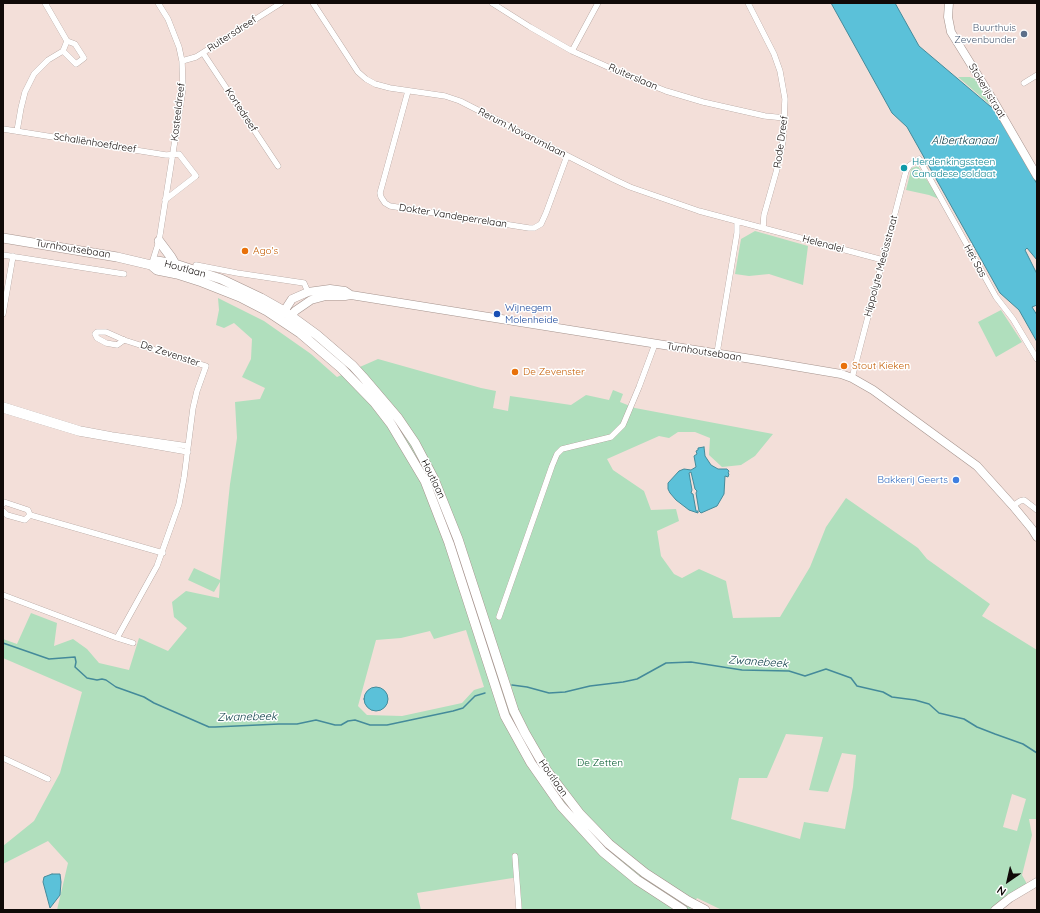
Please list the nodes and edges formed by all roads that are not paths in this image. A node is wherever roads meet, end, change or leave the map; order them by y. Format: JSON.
{"nodes":[{"id":1,"x":44,"y":3,"type":"edge"},
{"id":2,"x":158,"y":3,"type":"edge"},
{"id":3,"x":281,"y":3,"type":"edge"},
{"id":4,"x":313,"y":3,"type":"edge"},
{"id":5,"x":493,"y":3,"type":"edge"},
{"id":6,"x":598,"y":3,"type":"edge"},
{"id":7,"x":748,"y":3,"type":"edge"},
{"id":8,"x":950,"y":3,"type":"edge"},
{"id":9,"x":67,"y":41,"type":"junction"},
{"id":10,"x":63,"y":51,"type":"junction"},
{"id":11,"x":572,"y":51,"type":"junction"},
{"id":12,"x":203,"y":53,"type":"junction"},
{"id":13,"x":182,"y":61,"type":"junction"},
{"id":14,"x":1037,"y":75,"type":"edge"},
{"id":15,"x":1024,"y":83,"type":"dead end"},
{"id":16,"x":408,"y":91,"type":"junction"},
{"id":17,"x":785,"y":118,"type":"junction"},
{"id":18,"x":3,"y":128,"type":"edge"},
{"id":19,"x":17,"y":131,"type":"junction"},
{"id":20,"x":173,"y":154,"type":"junction"},
{"id":21,"x":567,"y":156,"type":"junction"},
{"id":22,"x":919,"y":159,"type":"joint"},
{"id":23,"x":278,"y":166,"type":"dead end"},
{"id":24,"x":1037,"y":176,"type":"edge"},
{"id":25,"x":165,"y":200,"type":"junction"},
{"id":26,"x":739,"y":223,"type":"junction"},
{"id":27,"x":760,"y":227,"type":"junction"},
{"id":28,"x":3,"y":238,"type":"edge"},
{"id":29,"x":159,"y":241,"type":"junction"},
{"id":30,"x":3,"y":255,"type":"edge"},
{"id":31,"x":13,"y":256,"type":"junction"},
{"id":32,"x":883,"y":260,"type":"junction"},
{"id":33,"x":147,"y":264,"type":"junction"},
{"id":34,"x":175,"y":264,"type":"junction"},
{"id":35,"x":196,"y":265,"type":"dead end"},
{"id":36,"x":124,"y":274,"type":"dead end"},
{"id":37,"x":308,"y":292,"type":"junction"},
{"id":38,"x":351,"y":295,"type":"junction"},
{"id":39,"x":312,"y":300,"type":"junction"},
{"id":40,"x":3,"y":314,"type":"edge"},
{"id":41,"x":285,"y":317,"type":"junction"},
{"id":42,"x":124,"y":340,"type":"dead end"},
{"id":43,"x":655,"y":344,"type":"junction"},
{"id":44,"x":717,"y":353,"type":"junction"},
{"id":45,"x":1037,"y":359,"type":"edge"},
{"id":46,"x":852,"y":378,"type":"junction"},
{"id":47,"x":3,"y":405,"type":"edge"},
{"id":48,"x":3,"y":410,"type":"edge"},
{"id":49,"x":29,"y":415,"type":"junction"},
{"id":50,"x":188,"y":449,"type":"junction"},
{"id":51,"x":3,"y":504,"type":"edge"},
{"id":52,"x":1013,"y":506,"type":"junction"},
{"id":53,"x":1037,"y":510,"type":"edge"},
{"id":54,"x":3,"y":512,"type":"edge"},
{"id":55,"x":30,"y":514,"type":"junction"},
{"id":56,"x":1037,"y":537,"type":"edge"},
{"id":57,"x":163,"y":552,"type":"junction"},
{"id":58,"x":3,"y":589,"type":"edge"},
{"id":59,"x":4,"y":596,"type":"edge"},
{"id":60,"x":500,"y":617,"type":"dead end"},
{"id":61,"x":118,"y":638,"type":"junction"},
{"id":62,"x":133,"y":643,"type":"dead end"},
{"id":63,"x":3,"y":758,"type":"edge"},
{"id":64,"x":48,"y":779,"type":"dead end"},
{"id":65,"x":515,"y":856,"type":"dead end"},
{"id":66,"x":1037,"y":882,"type":"edge"},
{"id":67,"x":519,"y":910,"type":"edge"},
{"id":68,"x":683,"y":910,"type":"edge"},
{"id":69,"x":705,"y":910,"type":"edge"},
{"id":70,"x":996,"y":910,"type":"edge"}],
"edges":[{"from":1,"to":9,"type":"street"},
{"from":2,"to":13,"type":"street","name":"Kasteeldreef"},
{"from":3,"to":12,"type":"street","name":"Ruitersdreef"},
{"from":4,"to":16,"type":"street","name":"Rerum Novarumlaan"},
{"from":5,"to":11,"type":"street","name":"Ruiterslaan"},
{"from":6,"to":11,"type":"street"},
{"from":7,"to":17,"type":"street","name":"Rode Dreef"},
{"from":8,"to":24,"type":"main road","name":"Stokerijstraat"},
{"from":9,"to":10,"type":"street"},
{"from":9,"to":10,"type":"street"},
{"from":10,"to":19,"type":"street"},
{"from":11,"to":17,"type":"street","name":"Ruiterslaan"},
{"from":12,"to":13,"type":"street","name":"Ruitersdreef"},
{"from":12,"to":23,"type":"street","name":"Kortedreef"},
{"from":13,"to":20,"type":"street","name":"Kasteeldreef"},
{"from":14,"to":15,"type":"street"},
{"from":16,"to":21,"type":"street","name":"Rerum Novarumlaan"},
{"from":16,"to":21,"type":"street","name":"Dokter Vandeperrelaan"},
{"from":17,"to":27,"type":"street","name":"Rode Dreef"},
{"from":18,"to":19,"type":"street","name":"Schaliënhoefdreef"},
{"from":19,"to":20,"type":"street","name":"Schaliënhoefdreef"},
{"from":20,"to":25,"type":"street","name":"Kasteeldreef"},
{"from":20,"to":25,"type":"street","name":"Kasteeldreef"},
{"from":21,"to":26,"type":"street","name":"Rerum Novarumlaan"},
{"from":22,"to":32,"type":"street","name":"Hippolyte Meeùsstraat"},
{"from":22,"to":45,"type":"street","name":"Het Sas"},
{"from":25,"to":29,"type":"street","name":"Kasteeldreef"},
{"from":26,"to":27,"type":"street","name":"Rerum Novarumlaan"},
{"from":26,"to":44,"type":"street"},
{"from":27,"to":32,"type":"street","name":"Helenalei"},
{"from":28,"to":33,"type":"main road","name":"Turnhoutsebaan"},
{"from":29,"to":33,"type":"street","name":"Kasteeldreef"},
{"from":29,"to":34,"type":"main road"},
{"from":30,"to":31,"type":"street","name":"Turnhoutsebaan"},
{"from":31,"to":36,"type":"street","name":"Turnhoutsebaan"},
{"from":31,"to":40,"type":"street"},
{"from":32,"to":46,"type":"street","name":"Hippolyte Meeùsstraat"},
{"from":33,"to":34,"type":"main road","name":"Houtlaan"},
{"from":33,"to":41,"type":"main road","name":"Houtlaan"},
{"from":34,"to":41,"type":"main road","name":"Houtlaan"},
{"from":35,"to":37,"type":"street"},
{"from":37,"to":38,"type":"main road","name":"Turnhoutsebaan"},
{"from":37,"to":39,"type":"main road"},
{"from":37,"to":41,"type":"main road","name":"Turnhoutsebaan"},
{"from":38,"to":39,"type":"main road","name":"Turnhoutsebaan"},
{"from":38,"to":43,"type":"main road","name":"Turnhoutsebaan"},
{"from":39,"to":41,"type":"main road","name":"Turnhoutsebaan"},
{"from":41,"to":68,"type":"main road","name":"Houtlaan"},
{"from":41,"to":69,"type":"main road","name":"Houtlaan"},
{"from":42,"to":50,"type":"street","name":"De Zevenster"},
{"from":43,"to":44,"type":"main road","name":"Turnhoutsebaan"},
{"from":43,"to":60,"type":"street"},
{"from":44,"to":46,"type":"main road","name":"Turnhoutsebaan"},
{"from":46,"to":52,"type":"main road","name":"Turnhoutsebaan"},
{"from":47,"to":49,"type":"street"},
{"from":48,"to":49,"type":"street"},
{"from":49,"to":50,"type":"street"},
{"from":50,"to":57,"type":"street","name":"De Zevenster"},
{"from":51,"to":55,"type":"street"},
{"from":52,"to":53,"type":"street"},
{"from":52,"to":56,"type":"main road","name":"Turnhoutsebaan"},
{"from":54,"to":55,"type":"street"},
{"from":55,"to":57,"type":"street"},
{"from":57,"to":61,"type":"street","name":"De Zevenster"},
{"from":58,"to":59,"type":"street"},
{"from":59,"to":61,"type":"street"},
{"from":61,"to":62,"type":"street"},
{"from":63,"to":64,"type":"street"},
{"from":65,"to":67,"type":"street"},
{"from":66,"to":70,"type":"main road"}]}
